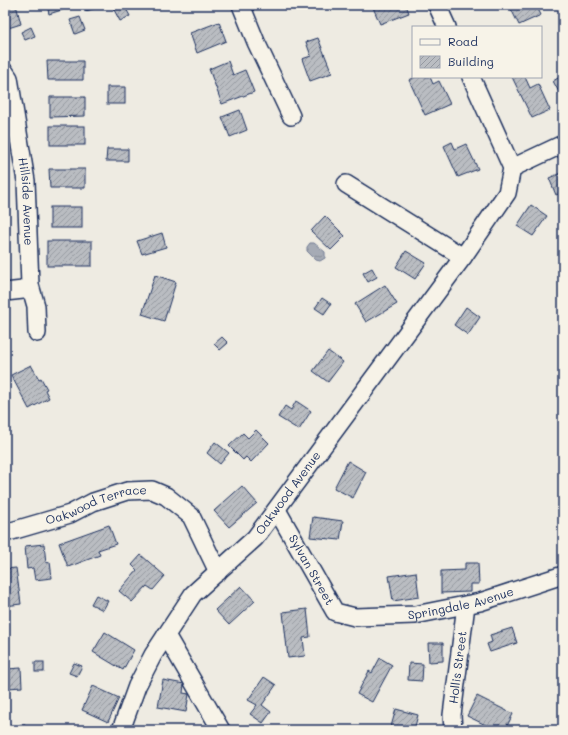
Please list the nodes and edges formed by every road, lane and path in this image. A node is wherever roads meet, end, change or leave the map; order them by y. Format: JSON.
{"nodes":[{"id":1,"x":241,"y":5,"type":"edge"},
{"id":2,"x":442,"y":7,"type":"edge"},
{"id":3,"x":447,"y":26,"type":"edge"},
{"id":4,"x":5,"y":72,"type":"edge"},
{"id":5,"x":471,"y":78,"type":"edge"},
{"id":6,"x":290,"y":116,"type":"dead end"},
{"id":7,"x":563,"y":144,"type":"edge"},
{"id":8,"x":512,"y":168,"type":"junction"},
{"id":9,"x":346,"y":184,"type":"dead end"},
{"id":10,"x":463,"y":257,"type":"junction"},
{"id":11,"x":30,"y":285,"type":"junction"},
{"id":12,"x":5,"y":292,"type":"edge"},
{"id":13,"x":37,"y":333,"type":"dead end"},
{"id":14,"x":277,"y":510,"type":"junction"},
{"id":15,"x":5,"y":533,"type":"edge"},
{"id":16,"x":218,"y":572,"type":"junction"},
{"id":17,"x":563,"y":575,"type":"edge"},
{"id":18,"x":466,"y":605,"type":"junction"},
{"id":19,"x":355,"y":617,"type":"joint"},
{"id":20,"x":166,"y":635,"type":"junction"},
{"id":21,"x":121,"y":730,"type":"edge"},
{"id":22,"x":221,"y":730,"type":"edge"},
{"id":23,"x":453,"y":730,"type":"edge"}],
"edges":[{"from":1,"to":6,"type":"street"},
{"from":2,"to":3,"type":"street"},
{"from":4,"to":11,"type":"street","name":"Hillside Avenue"},
{"from":5,"to":8,"type":"street"},
{"from":7,"to":8,"type":"street"},
{"from":8,"to":10,"type":"street","name":"Oakwood Avenue"},
{"from":9,"to":10,"type":"street"},
{"from":10,"to":14,"type":"street","name":"Oakwood Avenue"},
{"from":11,"to":12,"type":"street"},
{"from":11,"to":13,"type":"street","name":"Hillside Avenue"},
{"from":14,"to":16,"type":"street","name":"Oakwood Avenue"},
{"from":14,"to":19,"type":"street","name":"Sylvan Street"},
{"from":15,"to":16,"type":"street","name":"Oakwood Terrace"},
{"from":16,"to":20,"type":"street","name":"Oakwood Avenue"},
{"from":17,"to":18,"type":"street","name":"Springdale Avenue"},
{"from":18,"to":19,"type":"street","name":"Springdale Avenue"},
{"from":18,"to":23,"type":"street","name":"Hollis Street"},
{"from":20,"to":21,"type":"street","name":"Oakwood Avenue"},
{"from":20,"to":22,"type":"street"}]}
